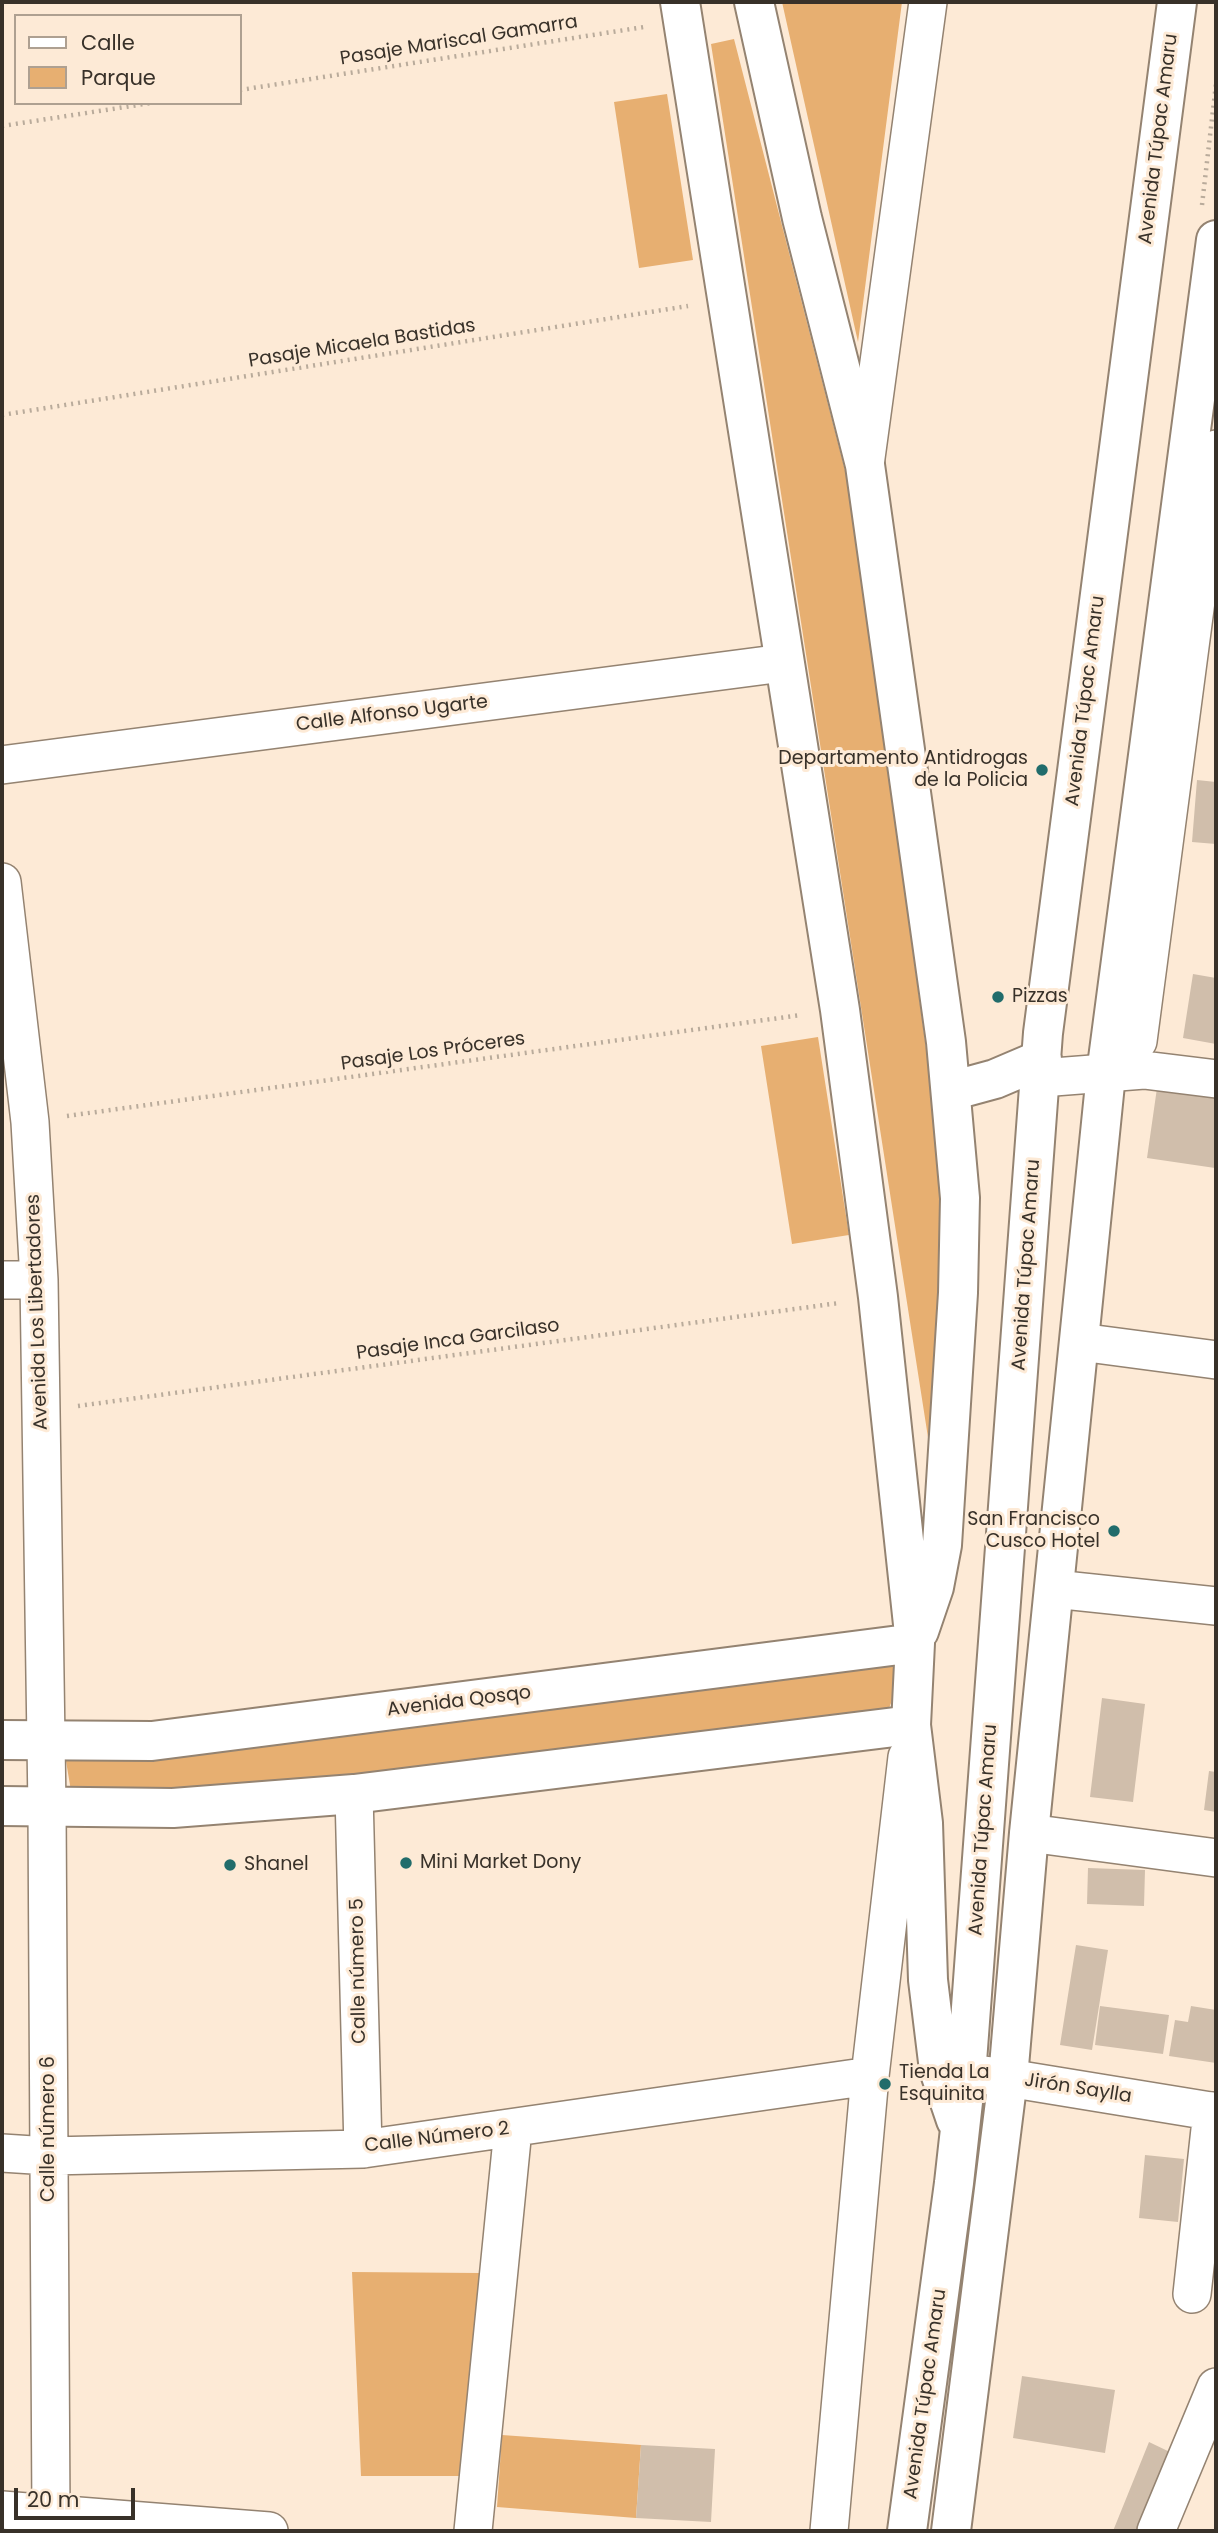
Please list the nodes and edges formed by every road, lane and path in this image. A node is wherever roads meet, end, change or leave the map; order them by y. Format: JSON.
{"nodes":[{"id":1,"x":754,"y":2,"type":"edge"},
{"id":2,"x":928,"y":2,"type":"edge"},
{"id":3,"x":1177,"y":2,"type":"edge"},
{"id":4,"x":682,"y":11,"type":"edge"},
{"id":5,"x":242,"y":89,"type":"edge"},
{"id":6,"x":138,"y":105,"type":"edge"},
{"id":7,"x":2,"y":126,"type":"edge"},
{"id":8,"x":1216,"y":240,"type":"edge"},
{"id":9,"x":727,"y":300,"type":"junction"},
{"id":10,"x":2,"y":415,"type":"edge"},
{"id":11,"x":1216,"y":449,"type":"edge"},
{"id":12,"x":865,"y":465,"type":"junction"},
{"id":13,"x":783,"y":663,"type":"junction"},
{"id":14,"x":2,"y":765,"type":"edge"},
{"id":15,"x":2,"y":883,"type":"edge"},
{"id":16,"x":840,"y":1010,"type":"junction"},
{"id":17,"x":1041,"y":1069,"type":"junction"},
{"id":18,"x":1106,"y":1074,"type":"junction"},
{"id":19,"x":1216,"y":1079,"type":"edge"},
{"id":20,"x":951,"y":1091,"type":"junction"},
{"id":21,"x":30,"y":1122,"type":"junction"},
{"id":22,"x":2,"y":1280,"type":"edge"},
{"id":23,"x":39,"y":1280,"type":"junction"},
{"id":24,"x":878,"y":1297,"type":"junction"},
{"id":25,"x":1080,"y":1342,"type":"junction"},
{"id":26,"x":1216,"y":1360,"type":"edge"},
{"id":27,"x":43,"y":1412,"type":"junction"},
{"id":28,"x":1054,"y":1589,"type":"junction"},
{"id":29,"x":1216,"y":1606,"type":"edge"},
{"id":30,"x":915,"y":1643,"type":"junction"},
{"id":31,"x":911,"y":1725,"type":"junction"},
{"id":32,"x":2,"y":1740,"type":"edge"},
{"id":33,"x":46,"y":1742,"type":"junction"},
{"id":34,"x":354,"y":1794,"type":"junction"},
{"id":35,"x":2,"y":1806,"type":"edge"},
{"id":36,"x":47,"y":1808,"type":"junction"},
{"id":37,"x":1029,"y":1833,"type":"junction"},
{"id":38,"x":1216,"y":1858,"type":"edge"},
{"id":39,"x":952,"y":2072,"type":"junction"},
{"id":40,"x":870,"y":2076,"type":"junction"},
{"id":41,"x":1008,"y":2077,"type":"junction"},
{"id":42,"x":1214,"y":2111,"type":"edge"},
{"id":43,"x":513,"y":2129,"type":"junction"},
{"id":44,"x":363,"y":2149,"type":"junction"},
{"id":45,"x":2,"y":2153,"type":"edge"},
{"id":46,"x":49,"y":2156,"type":"junction"},
{"id":47,"x":1212,"y":2173,"type":"edge"},
{"id":48,"x":1192,"y":2294,"type":"dead end"},
{"id":49,"x":1216,"y":2387,"type":"edge"},
{"id":50,"x":2,"y":2510,"type":"edge"},
{"id":51,"x":51,"y":2515,"type":"junction"},
{"id":52,"x":269,"y":2531,"type":"edge"},
{"id":53,"x":474,"y":2531,"type":"edge"},
{"id":54,"x":829,"y":2531,"type":"edge"},
{"id":55,"x":907,"y":2531,"type":"edge"},
{"id":56,"x":951,"y":2531,"type":"edge"},
{"id":57,"x":1156,"y":2531,"type":"edge"}],
"edges":[{"from":1,"to":12,"type":"main road"},
{"from":2,"to":12,"type":"street"},
{"from":3,"to":17,"type":"main road","name":"Avenida Túpac Amaru"},
{"from":4,"to":5,"type":"path","name":"Pasaje Mariscal Gamarra"},
{"from":4,"to":9,"type":"main road"},
{"from":6,"to":7,"type":"path"},
{"from":8,"to":18,"type":"main road","name":"Avenida Túpac Amaru"},
{"from":9,"to":10,"type":"path","name":"Pasaje Micaela Bastidas"},
{"from":9,"to":13,"type":"main road"},
{"from":11,"to":18,"type":"street"},
{"from":12,"to":20,"type":"main road"},
{"from":13,"to":14,"type":"street","name":"Calle Alfonso Ugarte"},
{"from":13,"to":16,"type":"main road"},
{"from":15,"to":21,"type":"street","name":"Avenida Los Libertadores"},
{"from":16,"to":21,"type":"path","name":"Pasaje Los Próceres"},
{"from":16,"to":24,"type":"main road"},
{"from":17,"to":18,"type":"street"},
{"from":17,"to":20,"type":"main road"},
{"from":17,"to":39,"type":"main road","name":"Avenida Túpac Amaru"},
{"from":18,"to":19,"type":"street"},
{"from":18,"to":25,"type":"main road","name":"Avenida Túpac Amaru"},
{"from":20,"to":30,"type":"main road"},
{"from":21,"to":23,"type":"street","name":"Avenida Los Libertadores"},
{"from":22,"to":23,"type":"street"},
{"from":23,"to":27,"type":"street","name":"Avenida Los Libertadores"},
{"from":24,"to":27,"type":"path","name":"Pasaje Inca Garcilaso"},
{"from":24,"to":30,"type":"main road"},
{"from":25,"to":26,"type":"street"},
{"from":25,"to":28,"type":"main road","name":"Avenida Túpac Amaru"},
{"from":27,"to":33,"type":"street","name":"Avenida Los Libertadores"},
{"from":28,"to":29,"type":"street"},
{"from":28,"to":37,"type":"main road","name":"Avenida Túpac Amaru"},
{"from":30,"to":31,"type":"main road"},
{"from":30,"to":33,"type":"main road","name":"Avenida Qosqo"},
{"from":31,"to":34,"type":"main road"},
{"from":31,"to":39,"type":"main road"},
{"from":31,"to":40,"type":"street"},
{"from":32,"to":33,"type":"main road","name":"Avenida Qosqo"},
{"from":33,"to":36,"type":"street","name":"Calle número 6"},
{"from":34,"to":36,"type":"main road"},
{"from":34,"to":44,"type":"street","name":"Calle número 5"},
{"from":35,"to":36,"type":"main road"},
{"from":36,"to":46,"type":"street","name":"Calle número 6"},
{"from":37,"to":38,"type":"street"},
{"from":37,"to":41,"type":"main road","name":"Avenida Túpac Amaru"},
{"from":39,"to":41,"type":"street","name":"Jirón Saylla"},
{"from":39,"to":55,"type":"main road","name":"Avenida Túpac Amaru"},
{"from":40,"to":43,"type":"street","name":"Calle Número 2"},
{"from":40,"to":54,"type":"street"},
{"from":41,"to":42,"type":"street","name":"Jirón Saylla"},
{"from":41,"to":56,"type":"main road","name":"Avenida Túpac Amaru"},
{"from":42,"to":47,"type":"street"},
{"from":43,"to":44,"type":"street","name":"Calle Número 2"},
{"from":43,"to":53,"type":"street"},
{"from":44,"to":46,"type":"street","name":"Calle Número 2"},
{"from":45,"to":46,"type":"street","name":"Calle Número 2"},
{"from":46,"to":51,"type":"street","name":"Calle número 6"},
{"from":47,"to":48,"type":"street"},
{"from":49,"to":57,"type":"street"},
{"from":50,"to":51,"type":"street"},
{"from":51,"to":52,"type":"street"}]}
